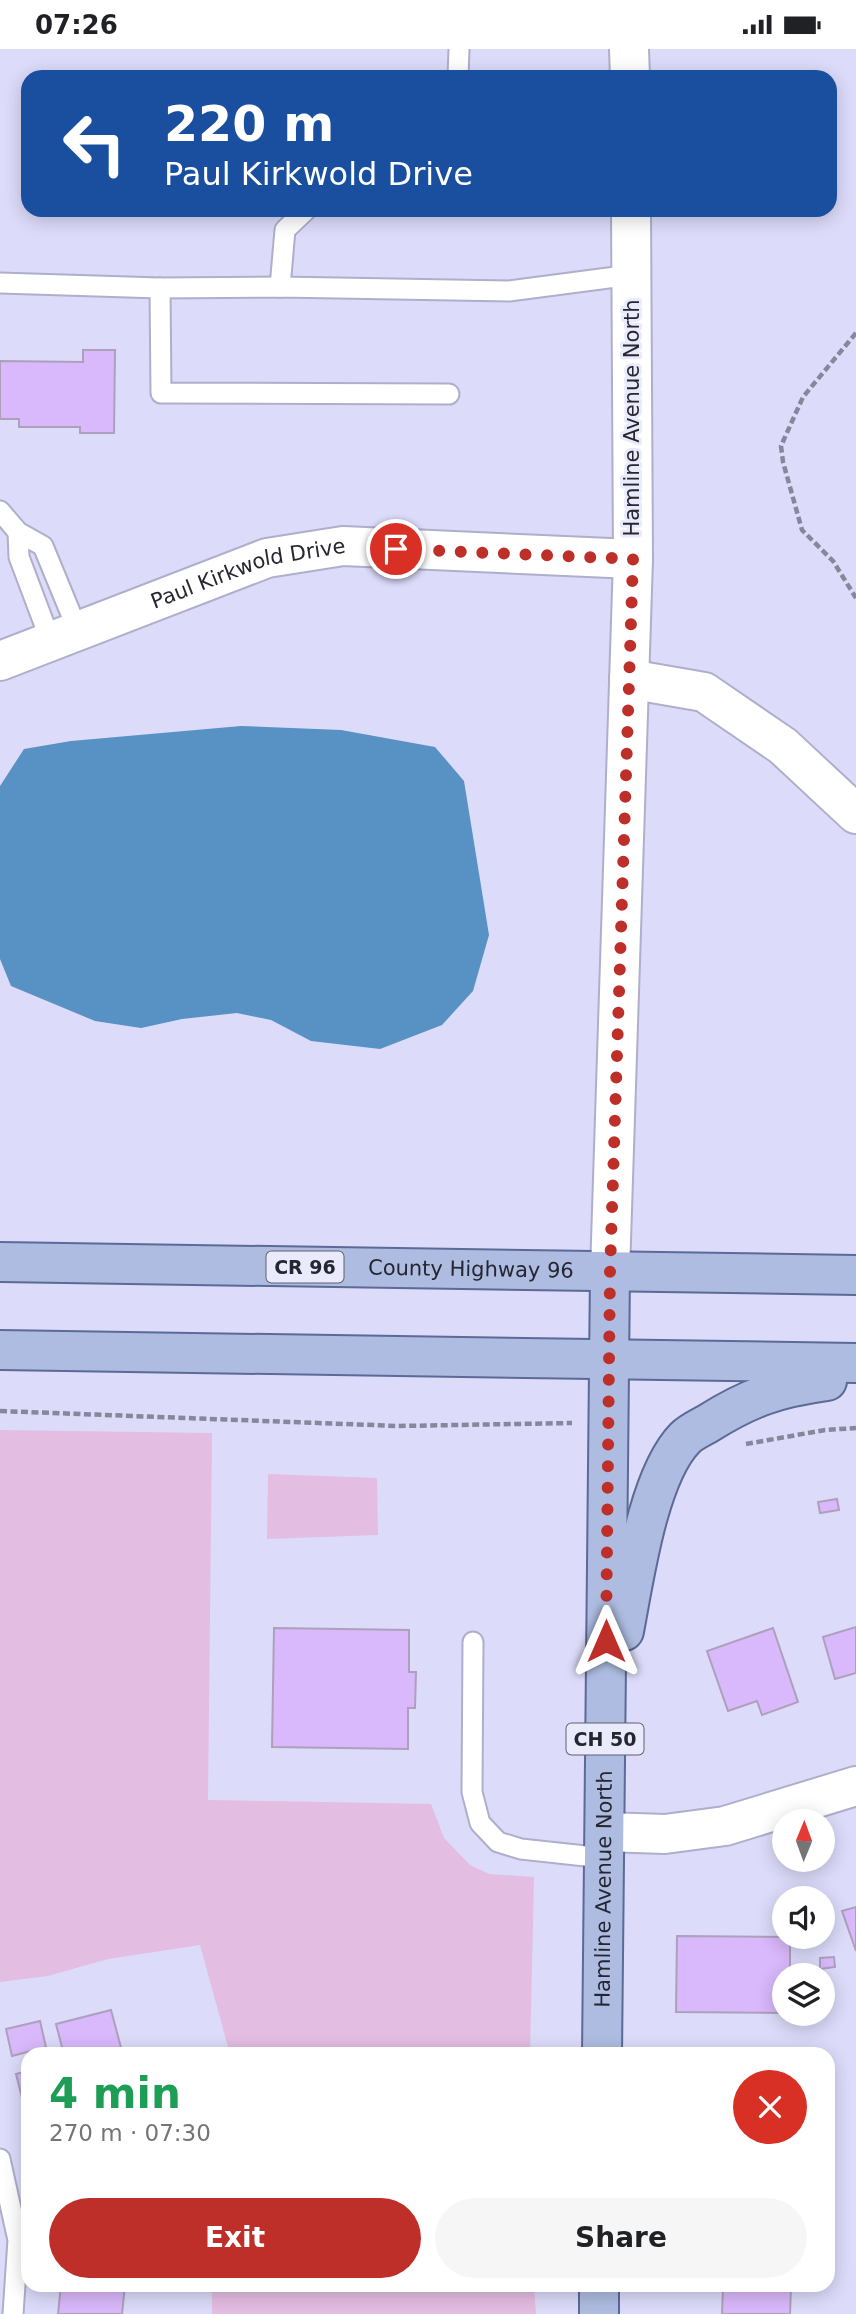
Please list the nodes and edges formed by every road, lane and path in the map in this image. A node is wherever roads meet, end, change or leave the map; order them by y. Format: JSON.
{"nodes":[{"id":1,"x":459,"y":49,"type":"edge"},
{"id":2,"x":629,"y":49,"type":"edge"},
{"id":3,"x":458,"y":70,"type":"edge"},
{"id":4,"x":630,"y":70,"type":"edge"},
{"id":5,"x":299,"y":217,"type":"edge"},
{"id":6,"x":631,"y":217,"type":"edge"},
{"id":7,"x":631,"y":275,"type":"junction"},
{"id":8,"x":0,"y":282,"type":"edge"},
{"id":9,"x":279,"y":287,"type":"junction"},
{"id":10,"x":160,"y":288,"type":"junction"},
{"id":11,"x":856,"y":333,"type":"edge"},
{"id":12,"x":449,"y":394,"type":"dead end"},
{"id":13,"x":0,"y":511,"type":"edge"},
{"id":14,"x":18,"y":532,"type":"junction"},
{"id":15,"x":0,"y":542,"type":"edge"},
{"id":16,"x":633,"y":559,"type":"junction"},
{"id":17,"x":856,"y":598,"type":"edge"},
{"id":18,"x":64,"y":637,"type":"junction"},
{"id":19,"x":0,"y":661,"type":"edge"},
{"id":20,"x":629,"y":680,"type":"junction"},
{"id":21,"x":856,"y":814,"type":"edge"},
{"id":22,"x":0,"y":1262,"type":"edge"},
{"id":23,"x":610,"y":1272,"type":"junction"},
{"id":24,"x":856,"y":1275,"type":"edge"},
{"id":25,"x":0,"y":1350,"type":"edge"},
{"id":26,"x":608,"y":1360,"type":"junction"},
{"id":27,"x":856,"y":1363,"type":"edge"},
{"id":28,"x":856,"y":1377,"type":"edge"},
{"id":29,"x":0,"y":1411,"type":"edge"},
{"id":30,"x":534,"y":1423,"type":"dead end"},
{"id":31,"x":856,"y":1428,"type":"edge"},
{"id":32,"x":743,"y":1445,"type":"dead end"},
{"id":33,"x":473,"y":1642,"type":"dead end"},
{"id":34,"x":606,"y":1722,"type":"junction"},
{"id":35,"x":856,"y":1786,"type":"edge"},
{"id":36,"x":605,"y":1845,"type":"junction"},
{"id":37,"x":602,"y":2047,"type":"edge"},
{"id":38,"x":0,"y":2159,"type":"edge"},
{"id":39,"x":599,"y":2292,"type":"edge"},
{"id":40,"x":13,"y":2314,"type":"edge"},
{"id":41,"x":599,"y":2314,"type":"edge"}],
"edges":[{"from":1,"to":3,"type":"lane"},
{"from":2,"to":4,"type":"street"},
{"from":5,"to":9,"type":"lane"},
{"from":6,"to":7,"type":"street","name":"Hamline Avenue North"},
{"from":7,"to":9,"type":"lane"},
{"from":7,"to":16,"type":"street","name":"Hamline Avenue North"},
{"from":8,"to":10,"type":"lane"},
{"from":9,"to":10,"type":"lane"},
{"from":10,"to":12,"type":"lane"},
{"from":11,"to":17,"type":"path"},
{"from":13,"to":14,"type":"lane"},
{"from":14,"to":15,"type":"lane"},
{"from":14,"to":18,"type":"lane"},
{"from":14,"to":18,"type":"lane"},
{"from":16,"to":18,"type":"street","name":"Paul Kirkwold Drive"},
{"from":16,"to":20,"type":"street","name":"Hamline Avenue North"},
{"from":18,"to":19,"type":"street","name":"Paul Kirkwold Drive"},
{"from":20,"to":21,"type":"street"},
{"from":20,"to":23,"type":"street","name":"Hamline Avenue North"},
{"from":22,"to":23,"type":"main road","name":"County Highway 96","number":"CR 96"},
{"from":23,"to":24,"type":"main road","name":"County Highway 96","number":"CR 96"},
{"from":23,"to":26,"type":"main road","name":"Hamline Avenue North","number":"CH 50"},
{"from":25,"to":26,"type":"main road"},
{"from":26,"to":27,"type":"main road"},
{"from":26,"to":34,"type":"main road","name":"Hamline Avenue North","number":"CH 50"},
{"from":28,"to":34,"type":"main road"},
{"from":29,"to":30,"type":"path"},
{"from":31,"to":32,"type":"path"},
{"from":33,"to":36,"type":"lane"},
{"from":34,"to":36,"type":"main road","name":"Hamline Avenue North","number":"CH 50"},
{"from":35,"to":36,"type":"street"},
{"from":36,"to":37,"type":"main road","name":"Hamline Avenue North","number":"CH 50"},
{"from":38,"to":40,"type":"lane"},
{"from":39,"to":41,"type":"main road"}]}
